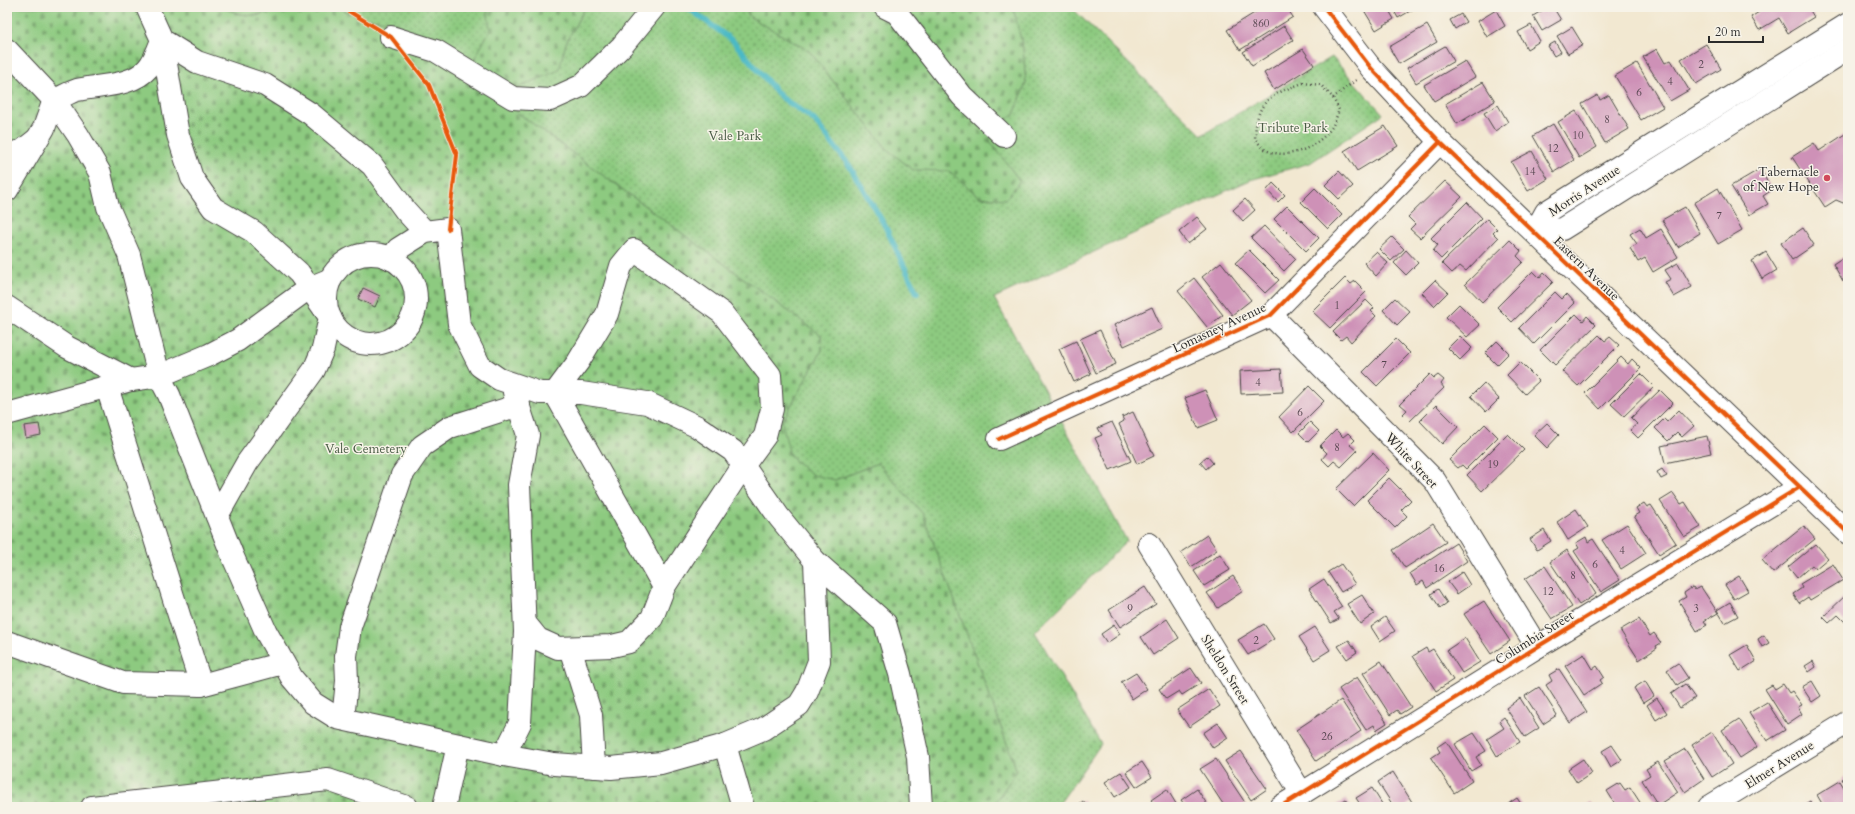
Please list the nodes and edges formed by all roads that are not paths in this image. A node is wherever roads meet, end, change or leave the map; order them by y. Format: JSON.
{"nodes":[{"id":1,"x":147,"y":7,"type":"edge"},
{"id":2,"x":654,"y":7,"type":"edge"},
{"id":3,"x":885,"y":7,"type":"edge"},
{"id":4,"x":1324,"y":7,"type":"edge"},
{"id":5,"x":1848,"y":24,"type":"edge"},
{"id":6,"x":391,"y":37,"type":"dead end"},
{"id":7,"x":162,"y":40,"type":"junction"},
{"id":8,"x":1848,"y":49,"type":"edge"},
{"id":9,"x":7,"y":50,"type":"edge"},
{"id":10,"x":7,"y":65,"type":"edge"},
{"id":11,"x":32,"y":75,"type":"junction"},
{"id":12,"x":54,"y":100,"type":"junction"},
{"id":13,"x":1693,"y":121,"type":"junction"},
{"id":14,"x":44,"y":128,"type":"junction"},
{"id":15,"x":1004,"y":136,"type":"dead end"},
{"id":16,"x":1705,"y":139,"type":"junction"},
{"id":17,"x":1440,"y":142,"type":"junction"},
{"id":18,"x":7,"y":154,"type":"edge"},
{"id":19,"x":7,"y":190,"type":"edge"},
{"id":20,"x":424,"y":232,"type":"junction"},
{"id":21,"x":1535,"y":232,"type":"junction"},
{"id":22,"x":391,"y":259,"type":"junction"},
{"id":23,"x":331,"y":280,"type":"junction"},
{"id":24,"x":309,"y":288,"type":"junction"},
{"id":25,"x":7,"y":307,"type":"edge"},
{"id":26,"x":1271,"y":315,"type":"junction"},
{"id":27,"x":330,"y":317,"type":"junction"},
{"id":28,"x":159,"y":376,"type":"junction"},
{"id":29,"x":131,"y":380,"type":"junction"},
{"id":30,"x":510,"y":383,"type":"junction"},
{"id":31,"x":107,"y":387,"type":"junction"},
{"id":32,"x":556,"y":393,"type":"junction"},
{"id":33,"x":519,"y":405,"type":"junction"},
{"id":34,"x":7,"y":414,"type":"edge"},
{"id":35,"x":999,"y":439,"type":"dead end"},
{"id":36,"x":743,"y":466,"type":"junction"},
{"id":37,"x":1800,"y":487,"type":"junction"},
{"id":38,"x":217,"y":516,"type":"junction"},
{"id":39,"x":1848,"y":533,"type":"edge"},
{"id":40,"x":1149,"y":544,"type":"dead end"},
{"id":41,"x":815,"y":561,"type":"junction"},
{"id":42,"x":664,"y":587,"type":"junction"},
{"id":43,"x":525,"y":623,"type":"junction"},
{"id":44,"x":7,"y":642,"type":"edge"},
{"id":45,"x":1537,"y":647,"type":"junction"},
{"id":46,"x":564,"y":648,"type":"junction"},
{"id":47,"x":283,"y":663,"type":"junction"},
{"id":48,"x":523,"y":673,"type":"junction"},
{"id":49,"x":201,"y":685,"type":"junction"},
{"id":50,"x":343,"y":719,"type":"junction"},
{"id":51,"x":1848,"y":722,"type":"edge"},
{"id":52,"x":458,"y":745,"type":"junction"},
{"id":53,"x":725,"y":745,"type":"junction"},
{"id":54,"x":504,"y":755,"type":"junction"},
{"id":55,"x":594,"y":767,"type":"junction"},
{"id":56,"x":1302,"y":794,"type":"junction"},
{"id":57,"x":92,"y":807,"type":"edge"},
{"id":58,"x":407,"y":807,"type":"edge"},
{"id":59,"x":444,"y":807,"type":"edge"},
{"id":60,"x":743,"y":807,"type":"edge"},
{"id":61,"x":921,"y":807,"type":"edge"},
{"id":62,"x":1280,"y":807,"type":"edge"},
{"id":63,"x":1709,"y":807,"type":"edge"}],
"edges":[{"from":1,"to":7,"type":"street"},
{"from":2,"to":6,"type":"street"},
{"from":3,"to":15,"type":"street"},
{"from":4,"to":17,"type":"street","name":"Eastern Avenue"},
{"from":5,"to":13,"type":"street","name":"Morris Avenue"},
{"from":7,"to":12,"type":"street"},
{"from":7,"to":20,"type":"street"},
{"from":7,"to":24,"type":"street"},
{"from":8,"to":16,"type":"street","name":"Morris Avenue"},
{"from":9,"to":11,"type":"street"},
{"from":10,"to":11,"type":"street"},
{"from":11,"to":12,"type":"street"},
{"from":11,"to":14,"type":"street"},
{"from":12,"to":14,"type":"street"},
{"from":12,"to":28,"type":"street"},
{"from":13,"to":16,"type":"street"},
{"from":13,"to":21,"type":"street","name":"Morris Avenue"},
{"from":14,"to":18,"type":"street"},
{"from":14,"to":19,"type":"street"},
{"from":16,"to":21,"type":"street","name":"Morris Avenue"},
{"from":17,"to":21,"type":"street","name":"Eastern Avenue"},
{"from":17,"to":26,"type":"street","name":"Lomasney Avenue"},
{"from":20,"to":22,"type":"street"},
{"from":20,"to":30,"type":"street"},
{"from":21,"to":37,"type":"street","name":"Eastern Avenue"},
{"from":22,"to":23,"type":"street"},
{"from":22,"to":27,"type":"street"},
{"from":23,"to":24,"type":"street"},
{"from":23,"to":27,"type":"street"},
{"from":24,"to":27,"type":"street"},
{"from":24,"to":28,"type":"street"},
{"from":25,"to":29,"type":"street"},
{"from":26,"to":35,"type":"street","name":"Lomasney Avenue"},
{"from":26,"to":45,"type":"street","name":"White Street"},
{"from":27,"to":38,"type":"street"},
{"from":28,"to":29,"type":"street"},
{"from":28,"to":38,"type":"street"},
{"from":29,"to":31,"type":"street"},
{"from":30,"to":32,"type":"street"},
{"from":30,"to":33,"type":"street"},
{"from":31,"to":34,"type":"street"},
{"from":31,"to":49,"type":"street"},
{"from":32,"to":36,"type":"street"},
{"from":32,"to":36,"type":"street"},
{"from":32,"to":42,"type":"street"},
{"from":33,"to":43,"type":"street"},
{"from":33,"to":50,"type":"street"},
{"from":36,"to":41,"type":"street"},
{"from":36,"to":42,"type":"street"},
{"from":37,"to":39,"type":"street","name":"Eastern Avenue"},
{"from":37,"to":45,"type":"street","name":"Columbia Street"},
{"from":38,"to":47,"type":"street"},
{"from":40,"to":56,"type":"street","name":"Sheldon Street"},
{"from":41,"to":53,"type":"street"},
{"from":41,"to":61,"type":"street"},
{"from":42,"to":46,"type":"street"},
{"from":43,"to":46,"type":"street"},
{"from":43,"to":48,"type":"street"},
{"from":44,"to":49,"type":"street"},
{"from":45,"to":56,"type":"street","name":"Columbia Street"},
{"from":46,"to":48,"type":"street"},
{"from":46,"to":55,"type":"street"},
{"from":47,"to":49,"type":"street"},
{"from":47,"to":50,"type":"street"},
{"from":48,"to":54,"type":"street"},
{"from":50,"to":52,"type":"street"},
{"from":51,"to":63,"type":"street","name":"Elmer Avenue"},
{"from":52,"to":54,"type":"street"},
{"from":52,"to":59,"type":"street"},
{"from":53,"to":55,"type":"street"},
{"from":53,"to":60,"type":"street"},
{"from":54,"to":55,"type":"street"},
{"from":56,"to":62,"type":"street","name":"Columbia Street"},
{"from":57,"to":58,"type":"street"}]}
